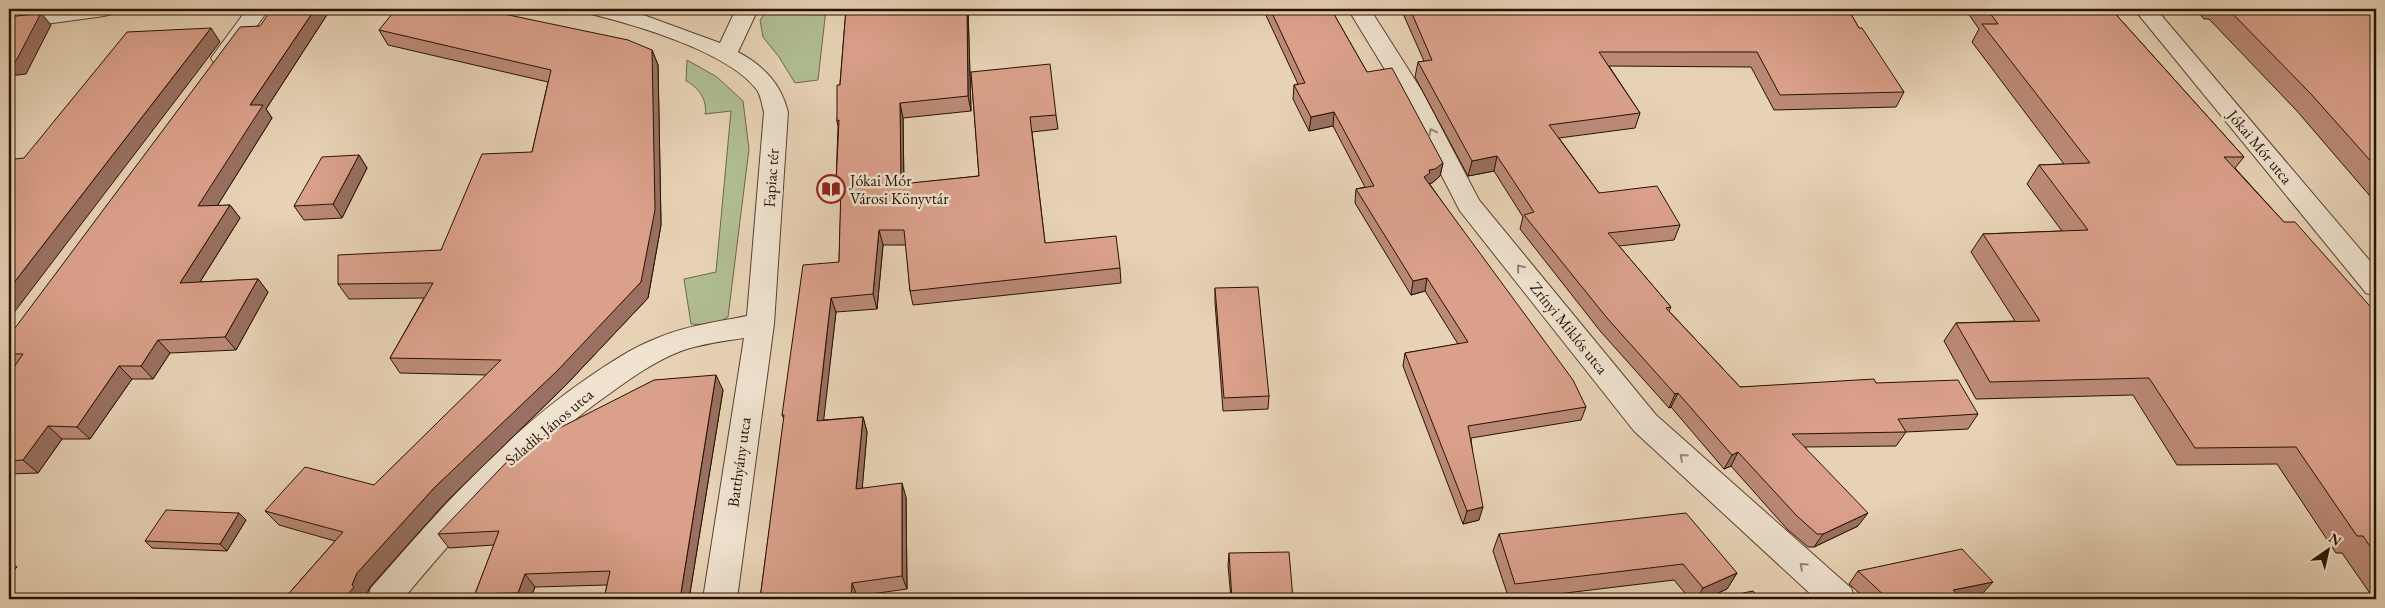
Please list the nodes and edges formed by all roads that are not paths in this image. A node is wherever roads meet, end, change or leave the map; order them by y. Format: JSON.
{"nodes":[{"id":1,"x":104,"y":9,"type":"edge"},
{"id":2,"x":258,"y":9,"type":"edge"},
{"id":3,"x":747,"y":9,"type":"edge"},
{"id":4,"x":1359,"y":9,"type":"edge"},
{"id":5,"x":2145,"y":9,"type":"edge"},
{"id":6,"x":614,"y":10,"type":"edge"},
{"id":7,"x":9,"y":22,"type":"edge"},
{"id":8,"x":726,"y":54,"type":"junction"},
{"id":9,"x":211,"y":72,"type":"edge"},
{"id":10,"x":2376,"y":286,"type":"edge"},
{"id":11,"x":760,"y":324,"type":"junction"},
{"id":12,"x":383,"y":599,"type":"edge"},
{"id":13,"x":720,"y":599,"type":"edge"},
{"id":14,"x":1839,"y":599,"type":"edge"}],
"edges":[{"from":1,"to":7,"type":"street"},
{"from":2,"to":9,"type":"street"},
{"from":3,"to":8,"type":"street"},
{"from":14,"to":4,"type":"street","name":"Zrínyi Miklós utca","one_way":true},
{"from":5,"to":10,"type":"street","name":"Jókai Mór utca"},
{"from":6,"to":8,"type":"street","name":"Fapiac tér"},
{"from":8,"to":11,"type":"street","name":"Fapiac tér"},
{"from":11,"to":12,"type":"street","name":"Szladik János utca"},
{"from":11,"to":13,"type":"street","name":"Batthyány utca"}]}
